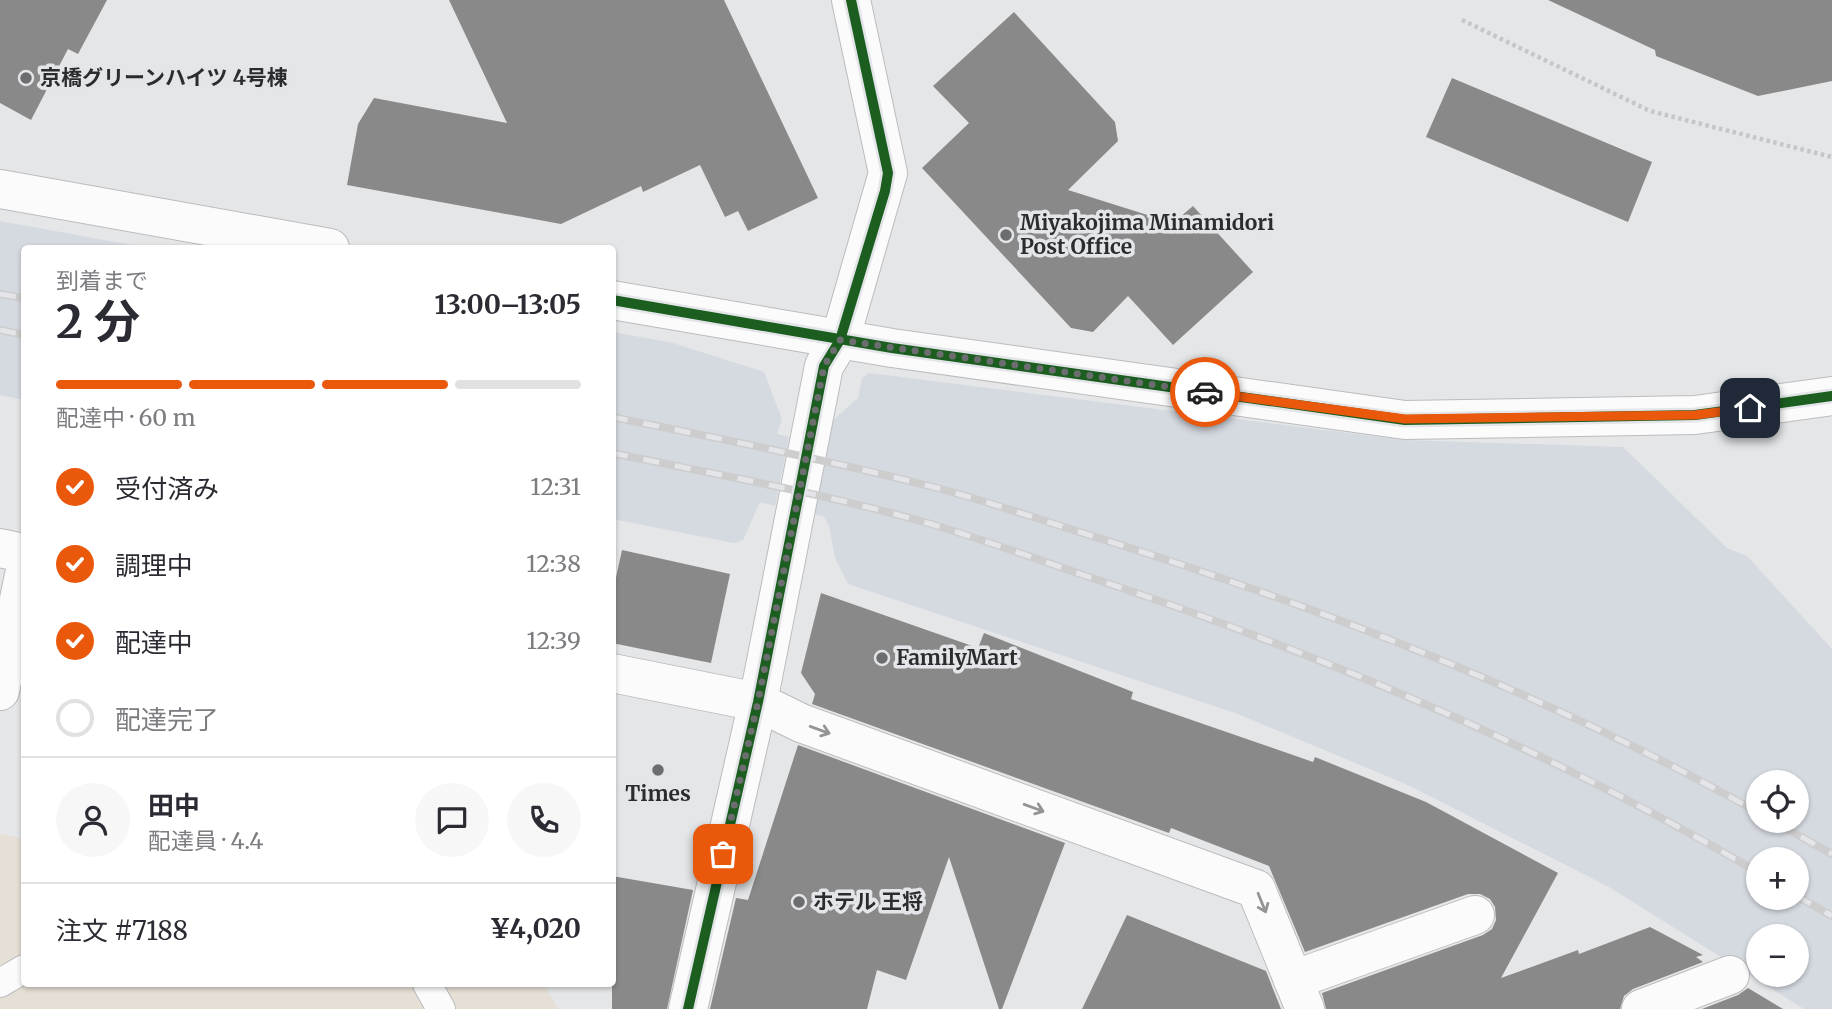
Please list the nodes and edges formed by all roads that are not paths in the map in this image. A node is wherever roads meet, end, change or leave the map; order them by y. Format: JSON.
{"nodes":[{"id":1,"x":850,"y":0,"type":"edge"},
{"id":2,"x":0,"y":188,"type":"edge"},
{"id":3,"x":314,"y":245,"type":"edge"},
{"id":4,"x":616,"y":301,"type":"edge"},
{"id":5,"x":840,"y":340,"type":"junction"},
{"id":6,"x":1832,"y":396,"type":"edge"},
{"id":7,"x":0,"y":548,"type":"edge"},
{"id":8,"x":21,"y":552,"type":"edge"},
{"id":9,"x":21,"y":590,"type":"edge"},
{"id":10,"x":616,"y":674,"type":"edge"},
{"id":11,"x":0,"y":691,"type":"edge"},
{"id":12,"x":758,"y":702,"type":"junction"},
{"id":13,"x":1475,"y":915,"type":"dead end"},
{"id":14,"x":21,"y":971,"type":"edge"},
{"id":15,"x":1730,"y":975,"type":"dead end"},
{"id":16,"x":0,"y":983,"type":"edge"},
{"id":17,"x":429,"y":987,"type":"edge"},
{"id":18,"x":1299,"y":995,"type":"edge"},
{"id":19,"x":442,"y":1009,"type":"edge"},
{"id":20,"x":688,"y":1009,"type":"edge"},
{"id":21,"x":1640,"y":1009,"type":"edge"}],
"edges":[{"from":1,"to":5,"type":"street"},
{"from":2,"to":3,"type":"street"},
{"from":4,"to":5,"type":"street"},
{"from":5,"to":6,"type":"street"},
{"from":5,"to":12,"type":"street"},
{"from":7,"to":8,"type":"street"},
{"from":9,"to":11,"type":"street"},
{"from":10,"to":12,"type":"street"},
{"from":12,"to":18,"type":"street","one_way":true},
{"from":12,"to":20,"type":"street"},
{"from":13,"to":18,"type":"street"},
{"from":14,"to":16,"type":"lane"},
{"from":15,"to":21,"type":"street"},
{"from":17,"to":19,"type":"lane"}]}
